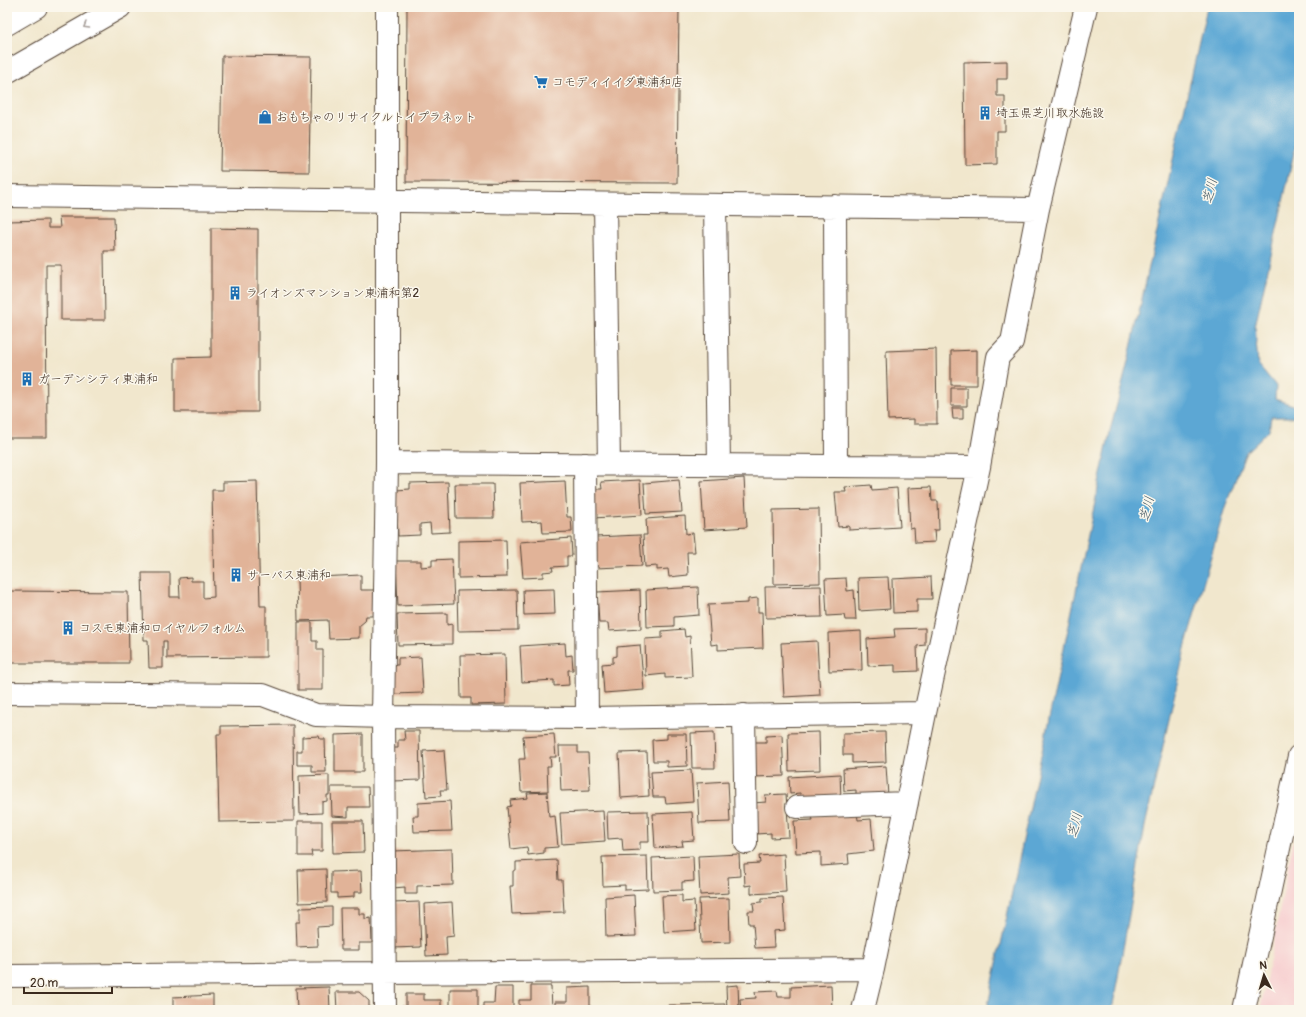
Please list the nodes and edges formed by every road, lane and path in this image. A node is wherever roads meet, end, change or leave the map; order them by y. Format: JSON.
{"nodes":[{"id":1,"x":36,"y":7,"type":"edge"},
{"id":2,"x":120,"y":7,"type":"edge"},
{"id":3,"x":387,"y":7,"type":"edge"},
{"id":4,"x":1086,"y":7,"type":"edge"},
{"id":5,"x":7,"y":24,"type":"edge"},
{"id":6,"x":7,"y":72,"type":"edge"},
{"id":7,"x":7,"y":196,"type":"edge"},
{"id":8,"x":388,"y":201,"type":"junction"},
{"id":9,"x":605,"y":204,"type":"junction"},
{"id":10,"x":715,"y":205,"type":"junction"},
{"id":11,"x":835,"y":206,"type":"junction"},
{"id":12,"x":1038,"y":209,"type":"junction"},
{"id":13,"x":387,"y":463,"type":"junction"},
{"id":14,"x":584,"y":464,"type":"junction"},
{"id":15,"x":609,"y":464,"type":"junction"},
{"id":16,"x":719,"y":465,"type":"junction"},
{"id":17,"x":836,"y":466,"type":"junction"},
{"id":18,"x":979,"y":467,"type":"junction"},
{"id":19,"x":7,"y":694,"type":"edge"},
{"id":20,"x":925,"y":713,"type":"junction"},
{"id":21,"x":744,"y":715,"type":"junction"},
{"id":22,"x":383,"y":717,"type":"junction"},
{"id":23,"x":587,"y":718,"type":"junction"},
{"id":24,"x":1299,"y":756,"type":"edge"},
{"id":25,"x":907,"y":803,"type":"junction"},
{"id":26,"x":797,"y":807,"type":"dead end"},
{"id":27,"x":746,"y":843,"type":"dead end"},
{"id":28,"x":873,"y":969,"type":"junction"},
{"id":29,"x":385,"y":973,"type":"junction"},
{"id":30,"x":7,"y":976,"type":"edge"},
{"id":31,"x":385,"y":1010,"type":"edge"},
{"id":32,"x":863,"y":1010,"type":"edge"},
{"id":33,"x":1244,"y":1010,"type":"edge"}],
"edges":[{"from":1,"to":5,"type":"street"},
{"from":2,"to":6,"type":"street","one_way":true},
{"from":3,"to":8,"type":"street"},
{"from":4,"to":12,"type":"street"},
{"from":7,"to":8,"type":"street"},
{"from":8,"to":9,"type":"street"},
{"from":8,"to":13,"type":"street"},
{"from":9,"to":10,"type":"street"},
{"from":9,"to":15,"type":"street"},
{"from":10,"to":11,"type":"street"},
{"from":10,"to":16,"type":"street"},
{"from":11,"to":12,"type":"street"},
{"from":11,"to":17,"type":"street"},
{"from":12,"to":18,"type":"street"},
{"from":13,"to":14,"type":"street"},
{"from":13,"to":22,"type":"street"},
{"from":14,"to":15,"type":"street"},
{"from":14,"to":23,"type":"street"},
{"from":15,"to":16,"type":"street"},
{"from":16,"to":17,"type":"street"},
{"from":17,"to":18,"type":"street"},
{"from":18,"to":20,"type":"street"},
{"from":19,"to":22,"type":"street"},
{"from":20,"to":21,"type":"street"},
{"from":20,"to":25,"type":"street"},
{"from":21,"to":23,"type":"street"},
{"from":21,"to":27,"type":"street"},
{"from":22,"to":23,"type":"street"},
{"from":22,"to":29,"type":"street"},
{"from":24,"to":33,"type":"street"},
{"from":25,"to":26,"type":"street"},
{"from":25,"to":28,"type":"street"},
{"from":28,"to":29,"type":"street"},
{"from":28,"to":32,"type":"street"},
{"from":29,"to":30,"type":"street"},
{"from":29,"to":31,"type":"street"}]}
